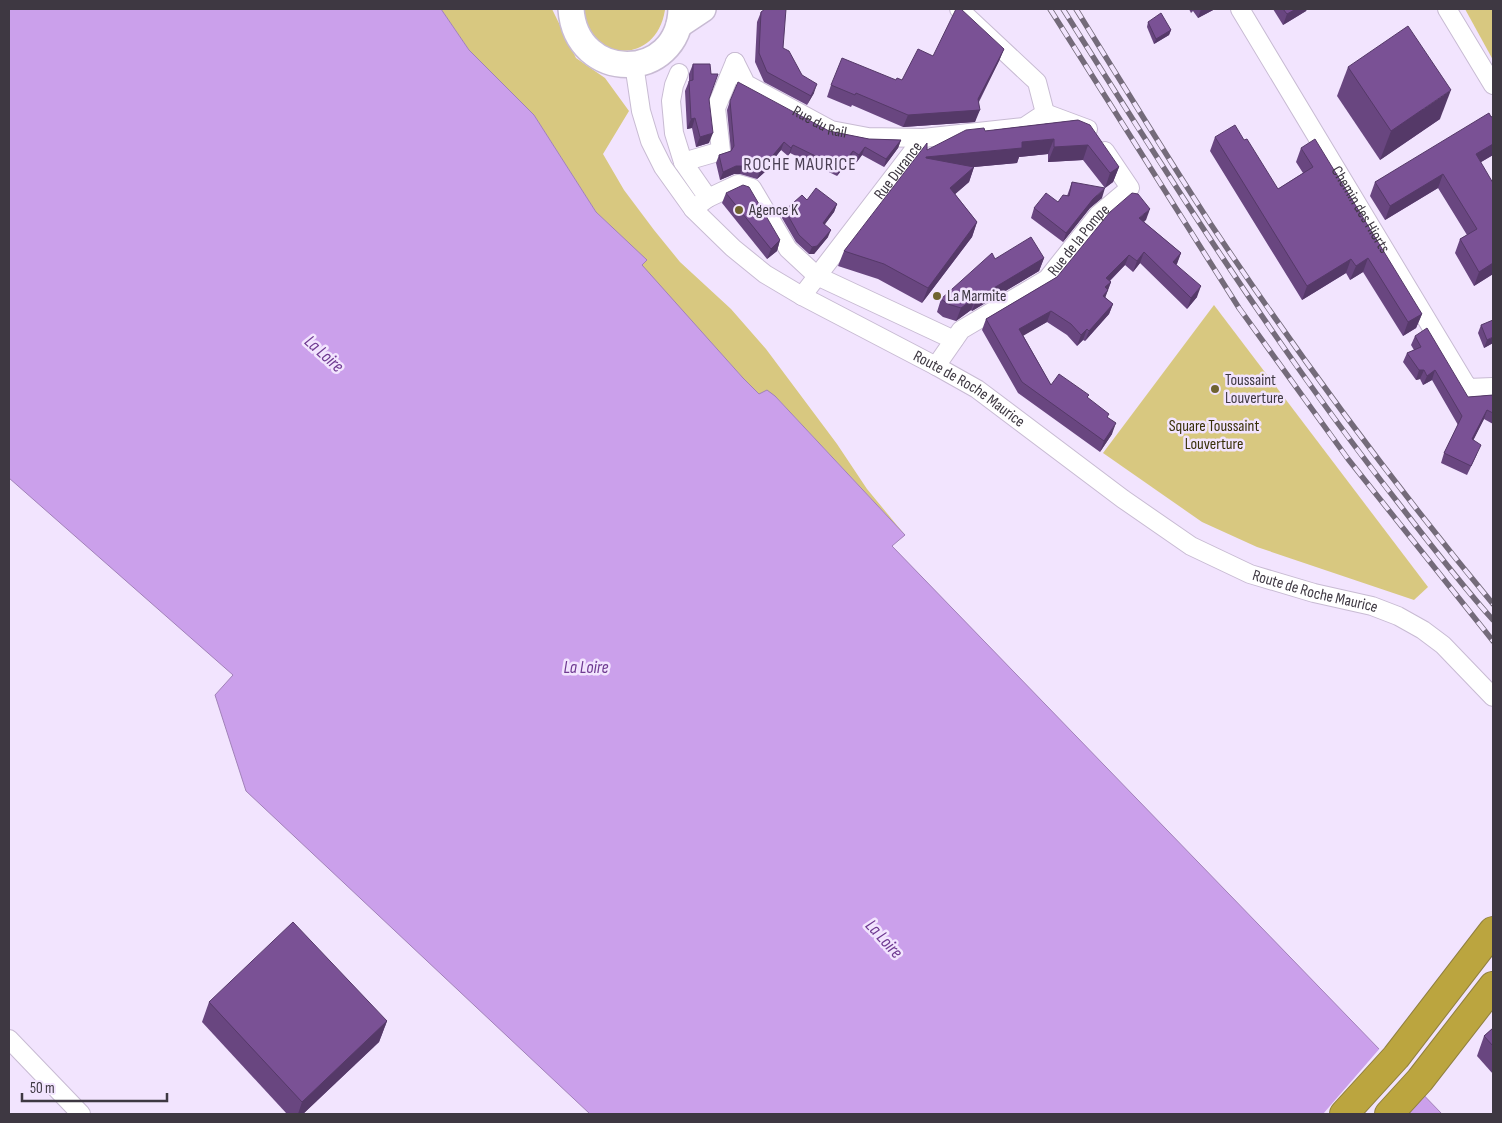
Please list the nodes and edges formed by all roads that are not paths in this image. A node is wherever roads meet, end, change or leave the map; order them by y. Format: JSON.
{"nodes":[{"id":1,"x":571,"y":9,"type":"edge"},
{"id":2,"x":703,"y":9,"type":"edge"},
{"id":3,"x":959,"y":9,"type":"edge"},
{"id":4,"x":1240,"y":9,"type":"edge"},
{"id":5,"x":1447,"y":9,"type":"edge"},
{"id":6,"x":680,"y":17,"type":"edge"},
{"id":7,"x":634,"y":64,"type":"junction"},
{"id":8,"x":679,"y":73,"type":"dead end"},
{"id":9,"x":1493,"y":85,"type":"edge"},
{"id":10,"x":1045,"y":113,"type":"junction"},
{"id":11,"x":923,"y":138,"type":"junction"},
{"id":12,"x":683,"y":162,"type":"junction"},
{"id":13,"x":708,"y":198,"type":"junction"},
{"id":14,"x":693,"y":209,"type":"junction"},
{"id":15,"x":817,"y":276,"type":"junction"},
{"id":16,"x":802,"y":296,"type":"junction"},
{"id":17,"x":954,"y":340,"type":"junction"},
{"id":18,"x":936,"y":366,"type":"junction"},
{"id":19,"x":1493,"y":387,"type":"edge"},
{"id":20,"x":1493,"y":697,"type":"edge"},
{"id":21,"x":1493,"y":931,"type":"edge"},
{"id":22,"x":1493,"y":986,"type":"edge"},
{"id":23,"x":9,"y":1040,"type":"edge"},
{"id":24,"x":81,"y":1114,"type":"edge"},
{"id":25,"x":1344,"y":1114,"type":"edge"},
{"id":26,"x":1389,"y":1114,"type":"edge"}],
"edges":[{"from":1,"to":7,"type":"main road"},
{"from":2,"to":6,"type":"main road"},
{"from":3,"to":10,"type":"street"},
{"from":4,"to":19,"type":"street","name":"Chemin des Hiorts"},
{"from":5,"to":9,"type":"street"},
{"from":6,"to":7,"type":"main road"},
{"from":7,"to":14,"type":"street","name":"Route de Roche Maurice"},
{"from":8,"to":12,"type":"street"},
{"from":10,"to":11,"type":"street","name":"Rue Durance"},
{"from":10,"to":17,"type":"street","name":"Rue de la Pompe"},
{"from":11,"to":12,"type":"street","name":"Rue du Rail"},
{"from":11,"to":15,"type":"street","name":"Rue Durance"},
{"from":12,"to":13,"type":"street"},
{"from":13,"to":14,"type":"street"},
{"from":13,"to":15,"type":"street"},
{"from":14,"to":16,"type":"street","name":"Route de Roche Maurice"},
{"from":15,"to":16,"type":"street","name":"Rue Durance"},
{"from":15,"to":17,"type":"street"},
{"from":16,"to":18,"type":"street","name":"Route de Roche Maurice"},
{"from":17,"to":18,"type":"street","name":"Rue de la Pompe"},
{"from":18,"to":20,"type":"street","name":"Route de Roche Maurice"},
{"from":21,"to":25,"type":"highway"},
{"from":22,"to":26,"type":"highway"},
{"from":23,"to":24,"type":"street"}]}
